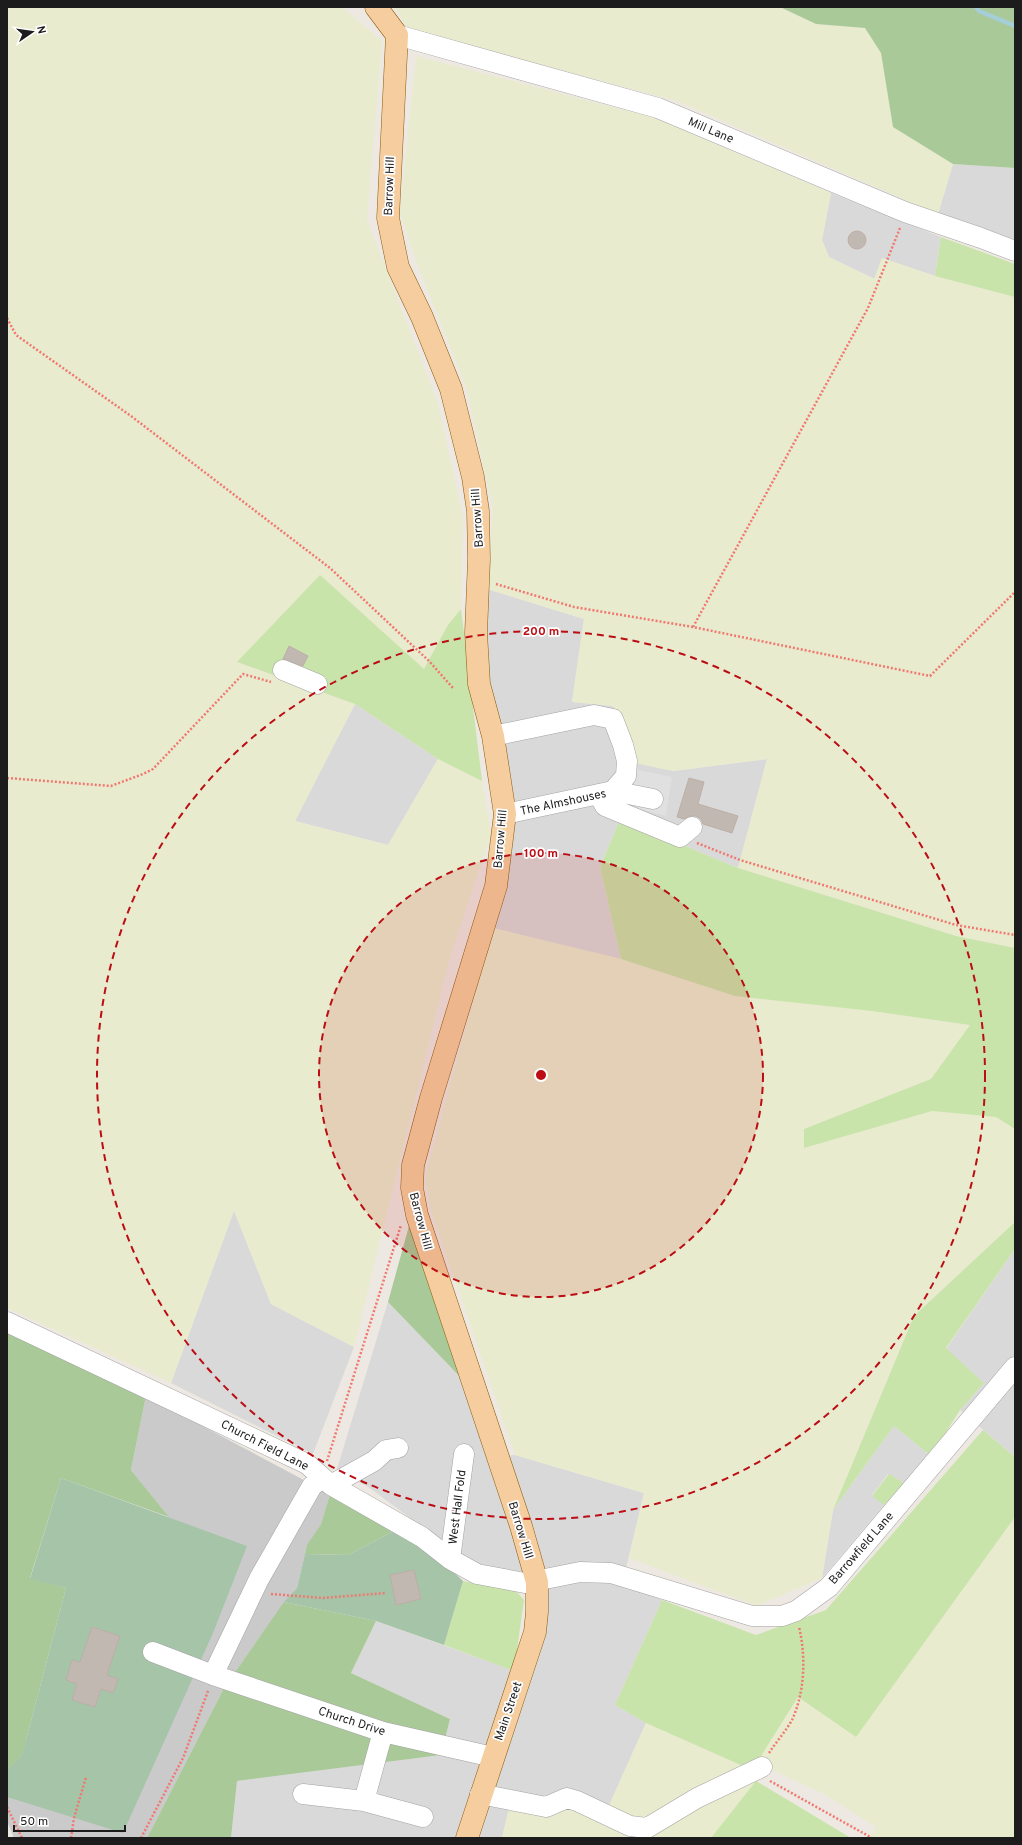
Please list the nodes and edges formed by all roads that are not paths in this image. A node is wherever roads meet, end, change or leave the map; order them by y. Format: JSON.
{"nodes":[{"id":1,"x":376,"y":7,"type":"edge"},
{"id":2,"x":397,"y":35,"type":"junction"},
{"id":3,"x":1015,"y":251,"type":"edge"},
{"id":4,"x":280,"y":678,"type":"road end"},
{"id":5,"x":317,"y":684,"type":"dead end"},
{"id":6,"x":493,"y":736,"type":"junction"},
{"id":7,"x":606,"y":793,"type":"junction"},
{"id":8,"x":652,"y":799,"type":"dead end"},
{"id":9,"x":505,"y":814,"type":"junction"},
{"id":10,"x":686,"y":832,"type":"road end"},
{"id":11,"x":7,"y":1322,"type":"edge"},
{"id":12,"x":1015,"y":1367,"type":"edge"},
{"id":13,"x":398,"y":1448,"type":"dead end"},
{"id":14,"x":464,"y":1454,"type":"dead end"},
{"id":15,"x":326,"y":1482,"type":"junction"},
{"id":16,"x":450,"y":1559,"type":"junction"},
{"id":17,"x":537,"y":1582,"type":"junction"},
{"id":18,"x":153,"y":1652,"type":"dead end"},
{"id":19,"x":213,"y":1675,"type":"junction"},
{"id":20,"x":383,"y":1732,"type":"junction"},
{"id":21,"x":493,"y":1757,"type":"junction"},
{"id":22,"x":762,"y":1767,"type":"road end"},
{"id":23,"x":303,"y":1794,"type":"dead end"},
{"id":24,"x":480,"y":1794,"type":"junction"},
{"id":25,"x":364,"y":1801,"type":"junction"},
{"id":26,"x":423,"y":1817,"type":"dead end"},
{"id":27,"x":467,"y":1838,"type":"edge"}],
"edges":[{"from":1,"to":2,"type":"main road"},
{"from":2,"to":3,"type":"street","name":"Mill Lane"},
{"from":2,"to":6,"type":"main road","name":"Barrow Hill"},
{"from":4,"to":5,"type":"street"},
{"from":6,"to":7,"type":"street","name":"The Almshouses"},
{"from":6,"to":9,"type":"main road","name":"Barrow Hill"},
{"from":7,"to":8,"type":"street"},
{"from":7,"to":9,"type":"street","name":"The Almshouses"},
{"from":7,"to":10,"type":"street"},
{"from":9,"to":17,"type":"main road","name":"Barrow Hill"},
{"from":11,"to":15,"type":"street","name":"Church Field Lane"},
{"from":12,"to":17,"type":"street","name":"Barrowfield Lane"},
{"from":13,"to":15,"type":"street"},
{"from":14,"to":16,"type":"street","name":"West Hall Fold"},
{"from":15,"to":16,"type":"street","name":"Church Field Lane"},
{"from":15,"to":19,"type":"street"},
{"from":16,"to":17,"type":"street","name":"Church Field Lane"},
{"from":17,"to":21,"type":"main road","name":"Main Street"},
{"from":18,"to":19,"type":"street","name":"Church Drive"},
{"from":19,"to":20,"type":"street","name":"Church Drive"},
{"from":20,"to":21,"type":"street","name":"Church Drive"},
{"from":20,"to":25,"type":"street"},
{"from":21,"to":24,"type":"main road","name":"Main Street"},
{"from":22,"to":24,"type":"street"},
{"from":23,"to":25,"type":"street"},
{"from":24,"to":27,"type":"main road","name":"Main Street"},
{"from":25,"to":26,"type":"street"}]}
